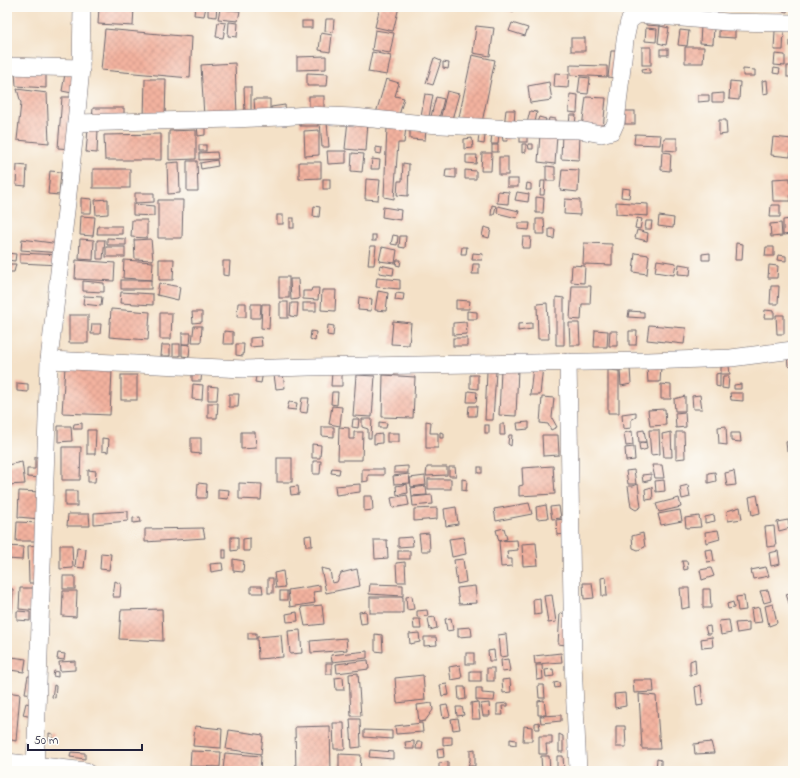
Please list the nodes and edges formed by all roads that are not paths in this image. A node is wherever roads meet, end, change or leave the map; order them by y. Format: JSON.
{"nodes":[{"id":1,"x":82,"y":7,"type":"edge"},
{"id":2,"x":793,"y":23,"type":"edge"},
{"id":3,"x":7,"y":66,"type":"edge"},
{"id":4,"x":81,"y":68,"type":"junction"},
{"id":5,"x":76,"y":123,"type":"junction"},
{"id":6,"x":793,"y":350,"type":"edge"},
{"id":7,"x":48,"y":360,"type":"junction"},
{"id":8,"x":568,"y":362,"type":"junction"},
{"id":9,"x":7,"y":762,"type":"edge"},
{"id":10,"x":35,"y":768,"type":"edge"},
{"id":11,"x":86,"y":771,"type":"edge"},
{"id":12,"x":578,"y":771,"type":"edge"}],
"edges":[{"from":1,"to":4,"type":"street"},
{"from":2,"to":5,"type":"street"},
{"from":3,"to":4,"type":"street"},
{"from":4,"to":5,"type":"street"},
{"from":5,"to":7,"type":"street"},
{"from":6,"to":8,"type":"street"},
{"from":7,"to":8,"type":"street"},
{"from":7,"to":10,"type":"street"},
{"from":8,"to":12,"type":"street"},
{"from":9,"to":10,"type":"street"},
{"from":10,"to":11,"type":"street"}]}
